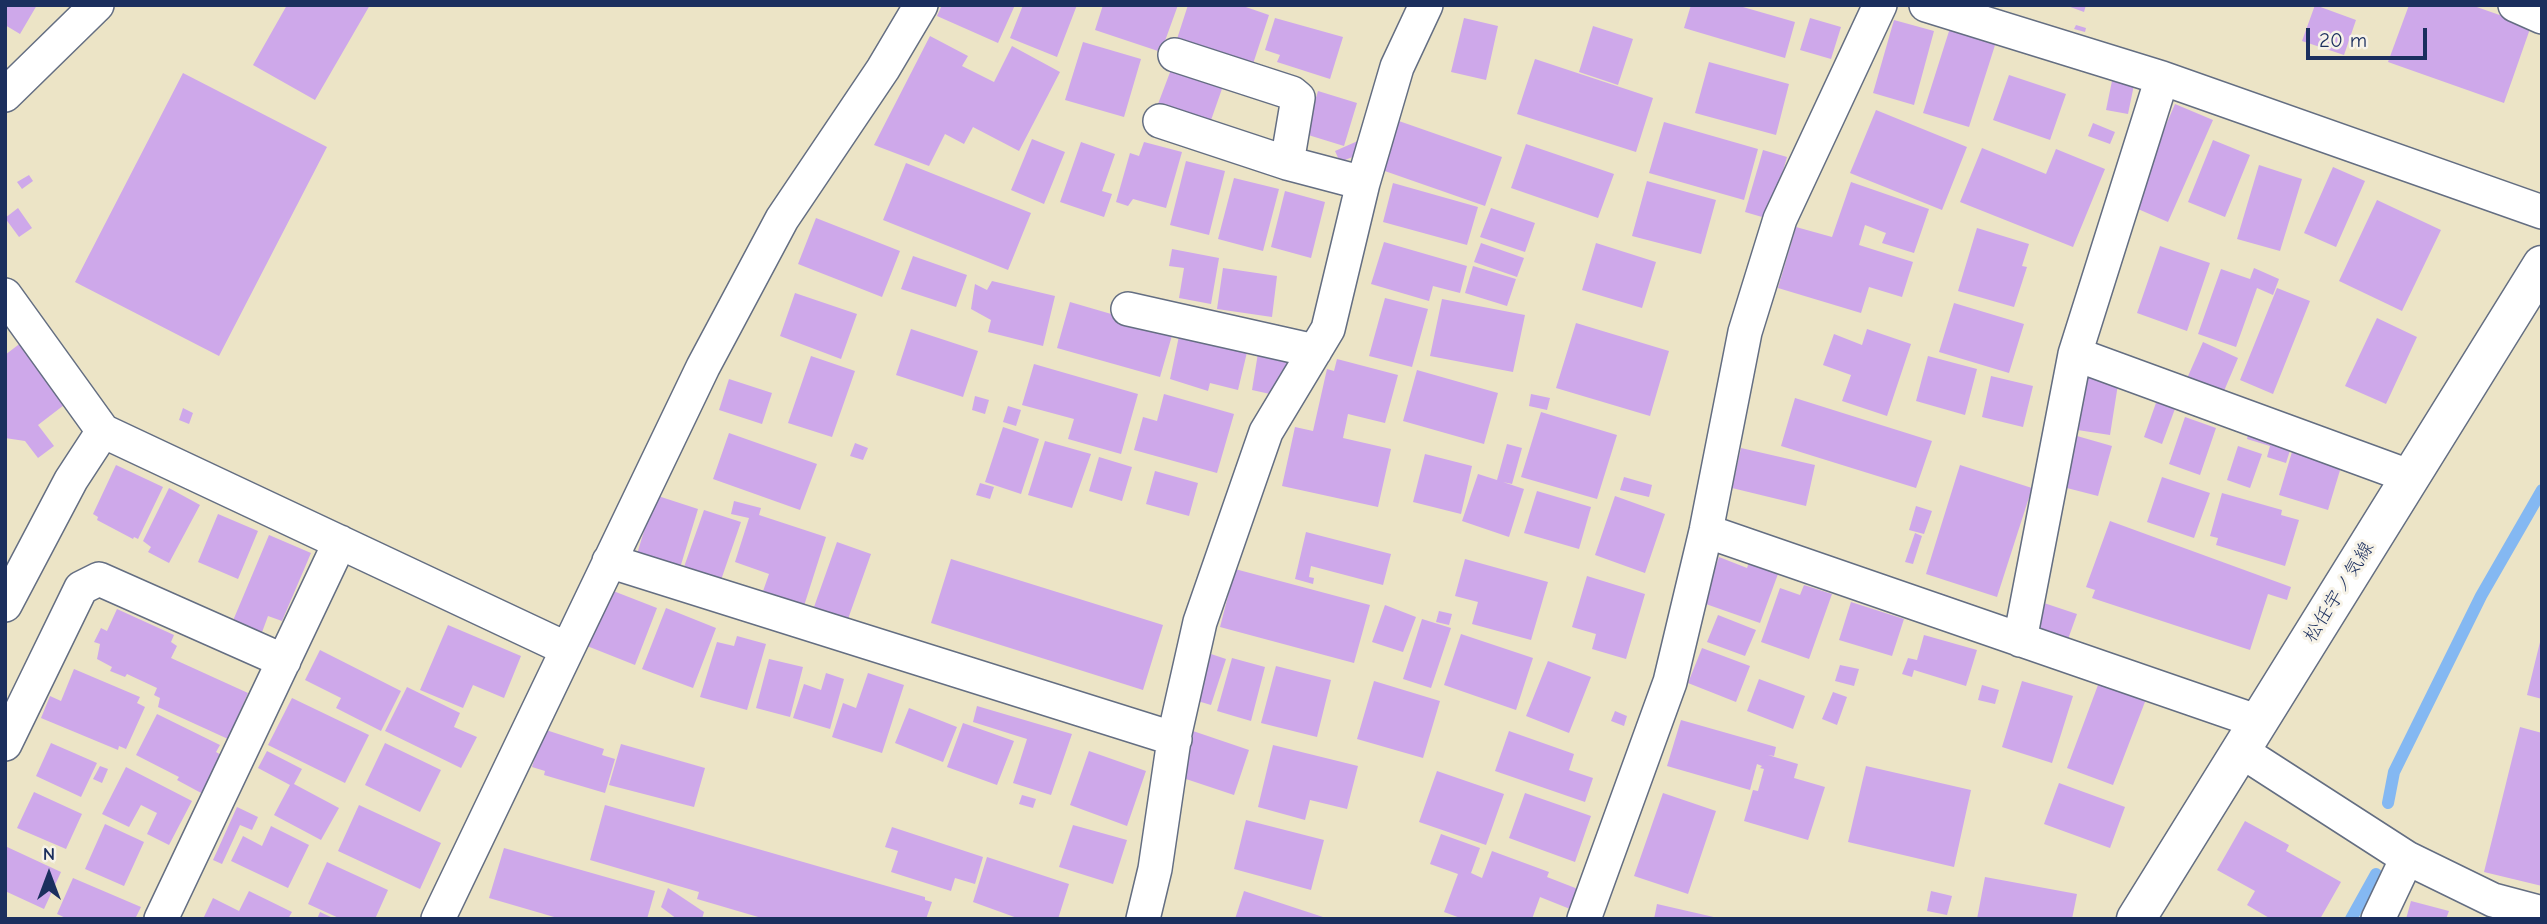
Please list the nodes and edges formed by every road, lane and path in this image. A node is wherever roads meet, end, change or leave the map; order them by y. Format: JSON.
{"nodes":[{"id":1,"x":97,"y":5,"type":"edge"},
{"id":2,"x":921,"y":5,"type":"edge"},
{"id":3,"x":1426,"y":5,"type":"edge"},
{"id":4,"x":1880,"y":5,"type":"edge"},
{"id":5,"x":1926,"y":5,"type":"edge"},
{"id":6,"x":2515,"y":5,"type":"edge"},
{"id":7,"x":2542,"y":17,"type":"edge"},
{"id":8,"x":1175,"y":55,"type":"dead end"},
{"id":9,"x":2162,"y":78,"type":"junction"},
{"id":10,"x":5,"y":95,"type":"edge"},
{"id":11,"x":1160,"y":121,"type":"dead end"},
{"id":12,"x":1287,"y":163,"type":"junction"},
{"id":13,"x":1363,"y":183,"type":"junction"},
{"id":14,"x":2542,"y":212,"type":"edge"},
{"id":15,"x":2542,"y":265,"type":"edge"},
{"id":16,"x":5,"y":295,"type":"edge"},
{"id":17,"x":1128,"y":309,"type":"dead end"},
{"id":18,"x":1315,"y":351,"type":"junction"},
{"id":19,"x":2076,"y":354,"type":"junction"},
{"id":20,"x":103,"y":431,"type":"junction"},
{"id":21,"x":2410,"y":477,"type":"junction"},
{"id":22,"x":1706,"y":531,"type":"junction"},
{"id":23,"x":340,"y":542,"type":"junction"},
{"id":24,"x":609,"y":561,"type":"junction"},
{"id":25,"x":5,"y":605,"type":"edge"},
{"id":26,"x":2020,"y":640,"type":"junction"},
{"id":27,"x":567,"y":649,"type":"junction"},
{"id":28,"x":284,"y":661,"type":"junction"},
{"id":29,"x":2250,"y":736,"type":"junction"},
{"id":30,"x":1175,"y":739,"type":"junction"},
{"id":31,"x":5,"y":744,"type":"edge"},
{"id":32,"x":2407,"y":858,"type":"junction"},
{"id":33,"x":2542,"y":913,"type":"edge"},
{"id":34,"x":161,"y":919,"type":"edge"},
{"id":35,"x":438,"y":919,"type":"edge"},
{"id":36,"x":1143,"y":919,"type":"edge"},
{"id":37,"x":1584,"y":919,"type":"edge"},
{"id":38,"x":2136,"y":919,"type":"edge"},
{"id":39,"x":2378,"y":919,"type":"edge"}],
"edges":[{"from":1,"to":10,"type":"street"},
{"from":2,"to":24,"type":"street"},
{"from":3,"to":13,"type":"street"},
{"from":4,"to":22,"type":"street"},
{"from":5,"to":9,"type":"street"},
{"from":6,"to":7,"type":"street"},
{"from":8,"to":12,"type":"street"},
{"from":9,"to":14,"type":"street"},
{"from":9,"to":19,"type":"street"},
{"from":11,"to":12,"type":"street"},
{"from":12,"to":13,"type":"street"},
{"from":13,"to":18,"type":"street"},
{"from":15,"to":21,"type":"main road","name":"松任宇ノ気線"},
{"from":16,"to":20,"type":"street"},
{"from":17,"to":18,"type":"street"},
{"from":18,"to":30,"type":"street"},
{"from":19,"to":21,"type":"street"},
{"from":19,"to":26,"type":"street"},
{"from":20,"to":23,"type":"street"},
{"from":20,"to":25,"type":"street"},
{"from":21,"to":29,"type":"main road","name":"松任宇ノ気線"},
{"from":22,"to":26,"type":"street"},
{"from":22,"to":37,"type":"street"},
{"from":23,"to":27,"type":"street"},
{"from":23,"to":28,"type":"street"},
{"from":24,"to":27,"type":"street"},
{"from":24,"to":30,"type":"street"},
{"from":26,"to":29,"type":"street"},
{"from":27,"to":35,"type":"street"},
{"from":28,"to":31,"type":"street"},
{"from":28,"to":34,"type":"street"},
{"from":29,"to":32,"type":"street"},
{"from":29,"to":38,"type":"main road","name":"松任宇ノ気線"},
{"from":30,"to":36,"type":"street"},
{"from":32,"to":33,"type":"street"},
{"from":32,"to":39,"type":"street"}]}
